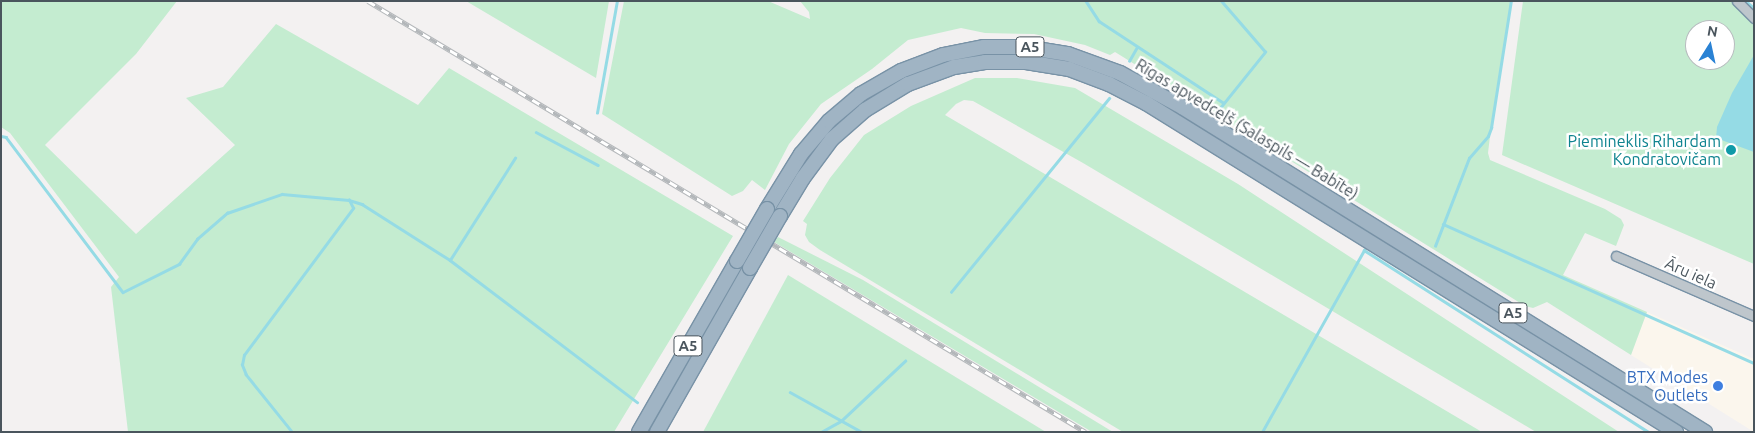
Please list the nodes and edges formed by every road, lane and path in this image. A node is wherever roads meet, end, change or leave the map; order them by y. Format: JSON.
{"nodes":[{"id":1,"x":1736,"y":1,"type":"edge"},
{"id":2,"x":1754,"y":18,"type":"edge"},
{"id":3,"x":1616,"y":256,"type":"dead end"},
{"id":4,"x":1754,"y":316,"type":"edge"},
{"id":5,"x":640,"y":432,"type":"edge"},
{"id":6,"x":657,"y":432,"type":"edge"},
{"id":7,"x":1676,"y":432,"type":"edge"},
{"id":8,"x":1704,"y":432,"type":"edge"}],
"edges":[{"from":1,"to":2,"type":"street"},
{"from":3,"to":4,"type":"street","name":"Āru iela"},
{"from":5,"to":8,"type":"highway","name":"Rīgas apvedceļš (Salaspils — Babīte)","number":"A5","bridge":true},
{"from":6,"to":7,"type":"highway","name":"Rīgas apvedceļš (Salaspils — Babīte)","number":"A5","bridge":true}]}
